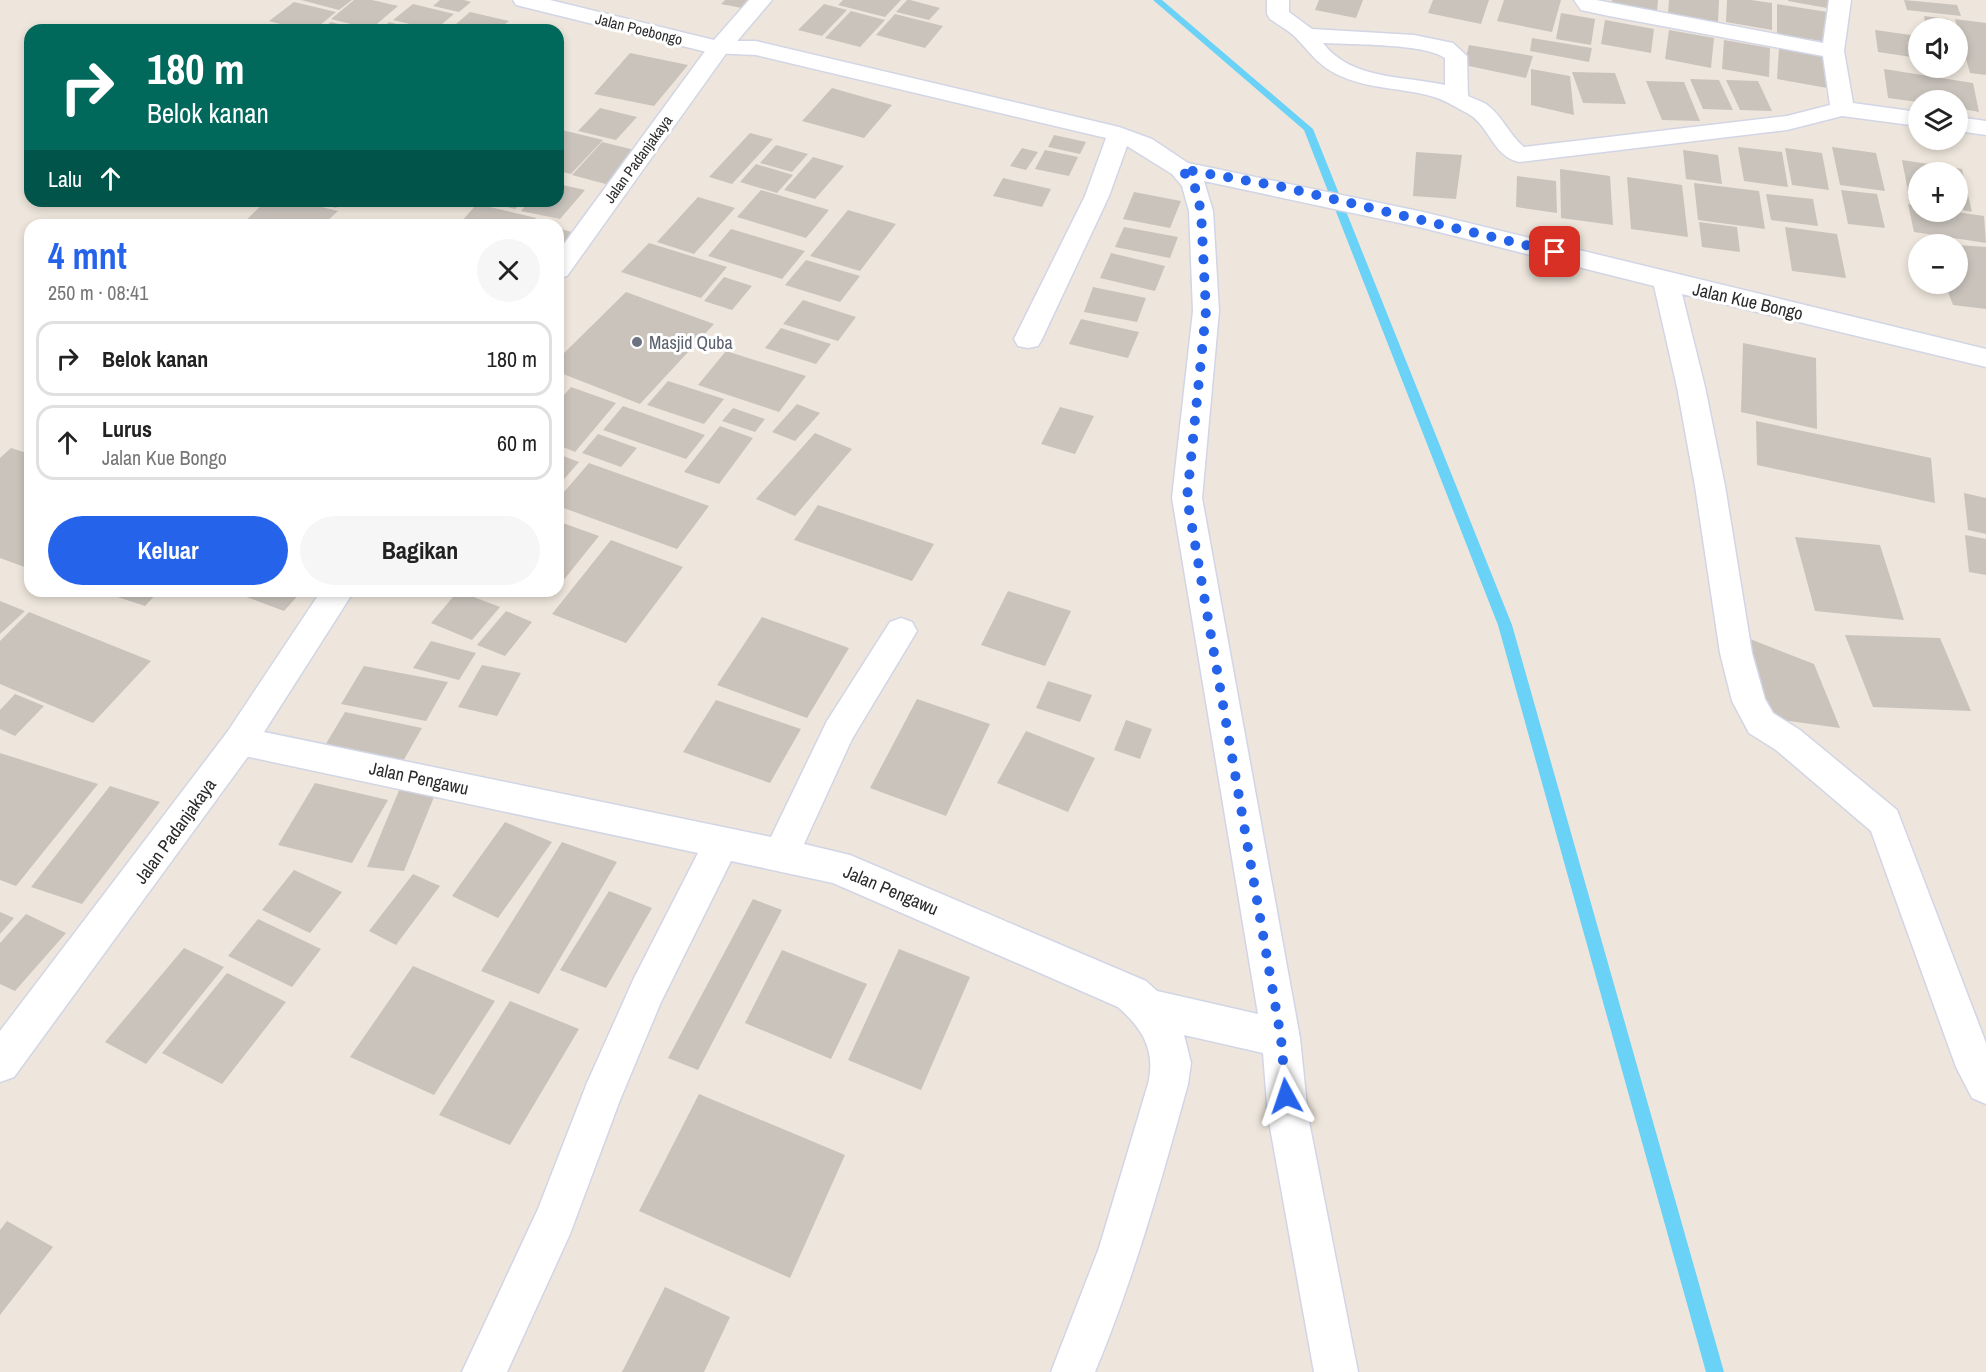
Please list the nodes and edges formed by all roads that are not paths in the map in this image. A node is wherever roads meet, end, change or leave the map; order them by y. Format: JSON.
{"nodes":[{"id":1,"x":524,"y":0,"type":"edge"},
{"id":2,"x":600,"y":0,"type":"edge"},
{"id":3,"x":761,"y":0,"type":"edge"},
{"id":4,"x":1278,"y":0,"type":"edge"},
{"id":5,"x":1585,"y":0,"type":"edge"},
{"id":6,"x":1839,"y":0,"type":"edge"},
{"id":7,"x":1306,"y":35,"type":"junction"},
{"id":8,"x":736,"y":43,"type":"junction"},
{"id":9,"x":1833,"y":51,"type":"junction"},
{"id":10,"x":1457,"y":98,"type":"junction"},
{"id":11,"x":1842,"y":109,"type":"junction"},
{"id":12,"x":1908,"y":118,"type":"edge"},
{"id":13,"x":1968,"y":125,"type":"edge"},
{"id":14,"x":1986,"y":128,"type":"edge"},
{"id":15,"x":1119,"y":134,"type":"junction"},
{"id":16,"x":1181,"y":169,"type":"junction"},
{"id":17,"x":564,"y":262,"type":"edge"},
{"id":18,"x":1666,"y":281,"type":"junction"},
{"id":19,"x":1029,"y":339,"type":"dead end"},
{"id":20,"x":1986,"y":358,"type":"edge"},
{"id":21,"x":334,"y":597,"type":"edge"},
{"id":22,"x":901,"y":631,"type":"dead end"},
{"id":23,"x":240,"y":741,"type":"junction"},
{"id":24,"x":722,"y":842,"type":"junction"},
{"id":25,"x":781,"y":854,"type":"junction"},
{"id":26,"x":1148,"y":1008,"type":"junction"},
{"id":27,"x":1281,"y":1038,"type":"junction"},
{"id":28,"x":0,"y":1062,"type":"edge"},
{"id":29,"x":1986,"y":1084,"type":"edge"},
{"id":30,"x":484,"y":1372,"type":"edge"},
{"id":31,"x":1073,"y":1372,"type":"edge"},
{"id":32,"x":1336,"y":1372,"type":"edge"}],
"edges":[{"from":1,"to":8,"type":"street","name":"Jalan Poebongo"},
{"from":2,"to":8,"type":"street","name":"Jalan Poebongo"},
{"from":3,"to":8,"type":"street","name":"Jalan Padanjakaya"},
{"from":4,"to":7,"type":"street"},
{"from":5,"to":9,"type":"street"},
{"from":6,"to":9,"type":"street"},
{"from":7,"to":10,"type":"street"},
{"from":7,"to":10,"type":"street"},
{"from":8,"to":15,"type":"street"},
{"from":8,"to":17,"type":"street","name":"Jalan Padanjakaya"},
{"from":9,"to":11,"type":"street"},
{"from":10,"to":11,"type":"street"},
{"from":11,"to":12,"type":"street"},
{"from":13,"to":14,"type":"street"},
{"from":15,"to":16,"type":"street"},
{"from":15,"to":19,"type":"street"},
{"from":16,"to":18,"type":"street","name":"Jalan Kue Bongo"},
{"from":16,"to":27,"type":"street"},
{"from":18,"to":20,"type":"street","name":"Jalan Kue Bongo"},
{"from":18,"to":29,"type":"street"},
{"from":21,"to":23,"type":"street","name":"Jalan Padanjakaya"},
{"from":22,"to":25,"type":"street"},
{"from":23,"to":24,"type":"street","name":"Jalan Pengawu"},
{"from":23,"to":28,"type":"street","name":"Jalan Padanjakaya"},
{"from":24,"to":25,"type":"street","name":"Jalan Pengawu"},
{"from":24,"to":30,"type":"street"},
{"from":25,"to":26,"type":"street","name":"Jalan Pengawu"},
{"from":26,"to":27,"type":"street"},
{"from":26,"to":31,"type":"street","name":"Jalan Pengawu"},
{"from":27,"to":32,"type":"street"}]}
